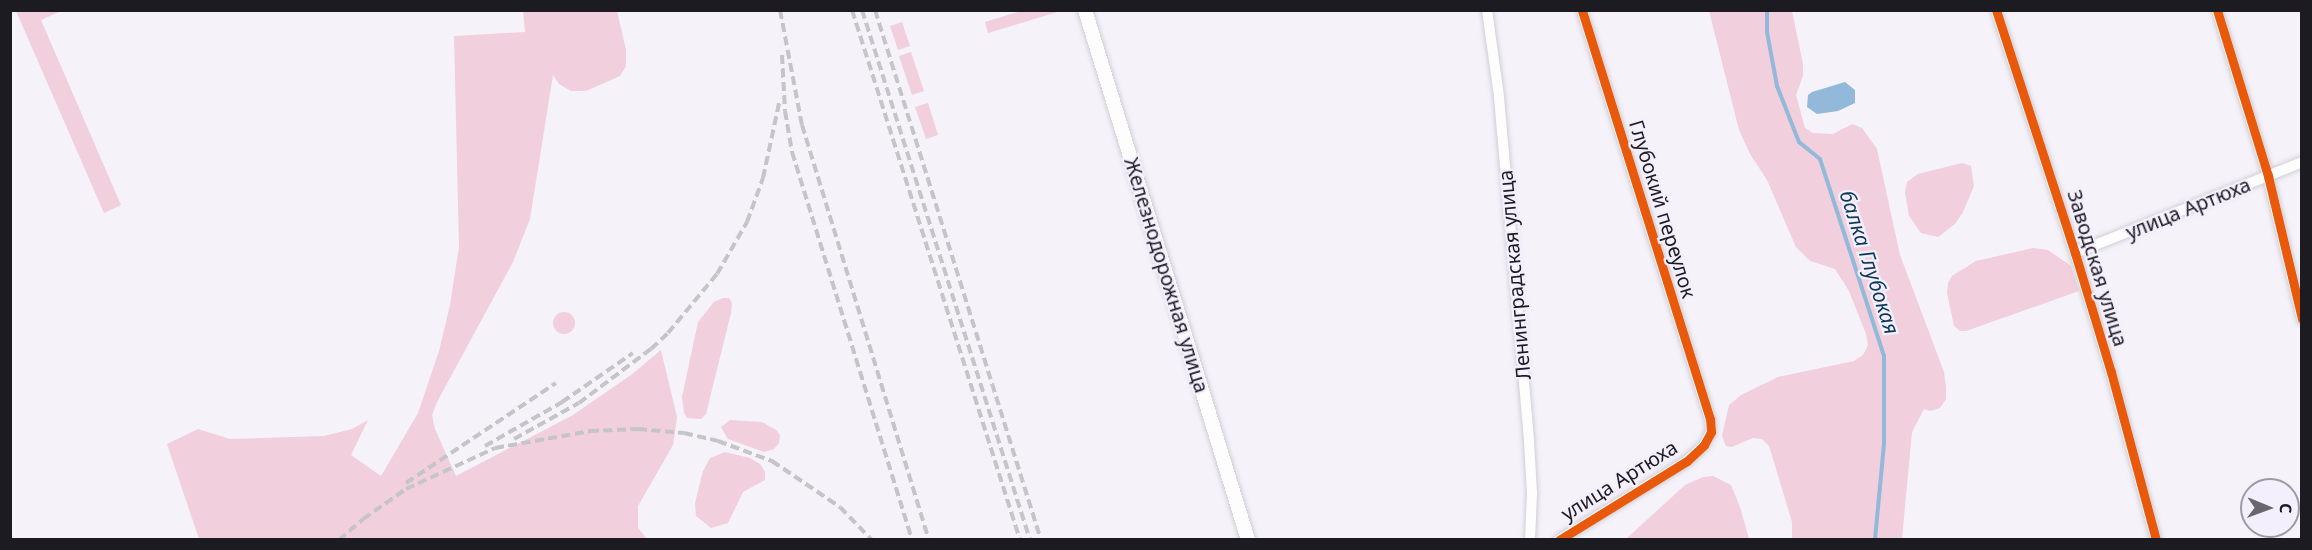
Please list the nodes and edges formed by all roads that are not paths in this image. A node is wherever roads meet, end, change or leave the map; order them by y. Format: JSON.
{"nodes":[{"id":1,"x":1085,"y":10,"type":"edge"},
{"id":2,"x":1487,"y":10,"type":"edge"},
{"id":3,"x":1582,"y":10,"type":"edge"},
{"id":4,"x":1996,"y":10,"type":"edge"},
{"id":5,"x":2217,"y":10,"type":"edge"},
{"id":6,"x":2301,"y":162,"type":"edge"},
{"id":7,"x":2268,"y":176,"type":"junction"},
{"id":8,"x":2075,"y":253,"type":"junction"},
{"id":9,"x":2301,"y":319,"type":"edge"},
{"id":10,"x":1710,"y":419,"type":"joint"},
{"id":11,"x":1248,"y":540,"type":"edge"},
{"id":12,"x":1530,"y":540,"type":"edge"},
{"id":13,"x":1559,"y":540,"type":"edge"},
{"id":14,"x":2156,"y":540,"type":"edge"}],
"edges":[{"from":1,"to":11,"type":"main road","name":"Железнодорожная улица"},
{"from":2,"to":12,"type":"street","name":"Ленинградская улица"},
{"from":3,"to":10,"type":"street","name":"Глубокий переулок"},
{"from":4,"to":8,"type":"street","name":"Заводская улица"},
{"from":5,"to":7,"type":"street"},
{"from":6,"to":7,"type":"street","name":"улица Артюха"},
{"from":7,"to":8,"type":"street","name":"улица Артюха"},
{"from":7,"to":9,"type":"street"},
{"from":8,"to":14,"type":"street","name":"Заводская улица"},
{"from":10,"to":13,"type":"street","name":"улица Артюха"}]}
